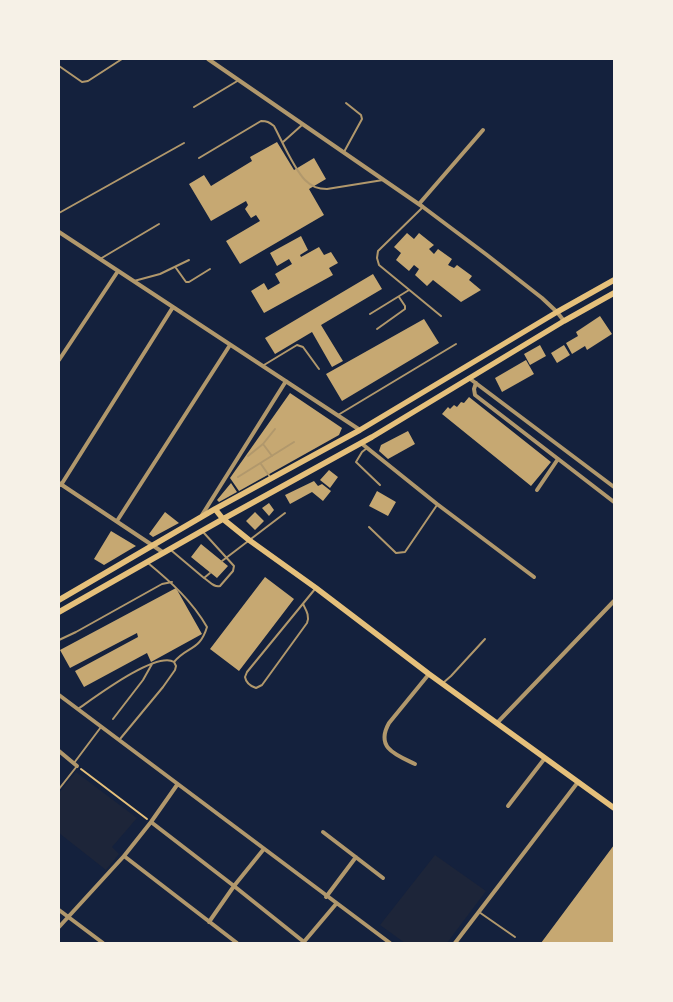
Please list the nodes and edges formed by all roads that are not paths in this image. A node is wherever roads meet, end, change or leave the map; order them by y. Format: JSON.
{"nodes":[{"id":1,"x":122,"y":59,"type":"edge"},
{"id":2,"x":208,"y":59,"type":"edge"},
{"id":3,"x":59,"y":66,"type":"edge"},
{"id":4,"x":239,"y":80,"type":"junction"},
{"id":5,"x":346,"y":104,"type":"dead end"},
{"id":6,"x":194,"y":107,"type":"dead end"},
{"id":7,"x":59,"y":115,"type":"edge"},
{"id":8,"x":59,"y":119,"type":"edge"},
{"id":9,"x":303,"y":124,"type":"junction"},
{"id":10,"x":483,"y":130,"type":"dead end"},
{"id":11,"x":283,"y":142,"type":"junction"},
{"id":12,"x":184,"y":143,"type":"dead end"},
{"id":13,"x":344,"y":152,"type":"junction"},
{"id":14,"x":200,"y":158,"type":"dead end"},
{"id":15,"x":383,"y":180,"type":"junction"},
{"id":16,"x":421,"y":206,"type":"junction"},
{"id":17,"x":59,"y":213,"type":"edge"},
{"id":18,"x":159,"y":224,"type":"dead end"},
{"id":19,"x":60,"y":233,"type":"edge"},
{"id":20,"x":59,"y":239,"type":"edge"},
{"id":21,"x":100,"y":259,"type":"junction"},
{"id":22,"x":189,"y":260,"type":"dead end"},
{"id":23,"x":176,"y":267,"type":"junction"},
{"id":24,"x":210,"y":269,"type":"dead end"},
{"id":25,"x":118,"y":271,"type":"junction"},
{"id":26,"x":614,"y":280,"type":"edge"},
{"id":27,"x":134,"y":281,"type":"junction"},
{"id":28,"x":409,"y":290,"type":"junction"},
{"id":29,"x":614,"y":293,"type":"edge"},
{"id":30,"x":399,"y":297,"type":"junction"},
{"id":31,"x":173,"y":307,"type":"junction"},
{"id":32,"x":557,"y":312,"type":"junction"},
{"id":33,"x":370,"y":314,"type":"dead end"},
{"id":34,"x":441,"y":316,"type":"dead end"},
{"id":35,"x":564,"y":321,"type":"junction"},
{"id":36,"x":377,"y":329,"type":"dead end"},
{"id":37,"x":230,"y":344,"type":"junction"},
{"id":38,"x":456,"y":344,"type":"dead end"},
{"id":39,"x":59,"y":360,"type":"edge"},
{"id":40,"x":263,"y":366,"type":"junction"},
{"id":41,"x":319,"y":370,"type":"dead end"},
{"id":42,"x":469,"y":378,"type":"junction"},
{"id":43,"x":286,"y":381,"type":"junction"},
{"id":44,"x":476,"y":383,"type":"junction"},
{"id":45,"x":338,"y":415,"type":"junction"},
{"id":46,"x":275,"y":429,"type":"dead end"},
{"id":47,"x":360,"y":430,"type":"junction"},
{"id":48,"x":294,"y":442,"type":"dead end"},
{"id":49,"x":361,"y":443,"type":"junction"},
{"id":50,"x":263,"y":444,"type":"junction"},
{"id":51,"x":368,"y":448,"type":"junction"},
{"id":52,"x":248,"y":456,"type":"dead end"},
{"id":53,"x":272,"y":456,"type":"junction"},
{"id":54,"x":558,"y":459,"type":"junction"},
{"id":55,"x":261,"y":463,"type":"junction"},
{"id":56,"x":238,"y":477,"type":"dead end"},
{"id":57,"x":271,"y":479,"type":"junction"},
{"id":58,"x":60,"y":484,"type":"edge"},
{"id":59,"x":380,"y":485,"type":"dead end"},
{"id":60,"x":614,"y":487,"type":"edge"},
{"id":61,"x":537,"y":490,"type":"dead end"},
{"id":62,"x":614,"y":502,"type":"edge"},
{"id":63,"x":437,"y":504,"type":"junction"},
{"id":64,"x":215,"y":509,"type":"junction"},
{"id":65,"x":285,"y":513,"type":"dead end"},
{"id":66,"x":200,"y":518,"type":"junction"},
{"id":67,"x":223,"y":519,"type":"junction"},
{"id":68,"x":117,"y":521,"type":"junction"},
{"id":69,"x":369,"y":527,"type":"dead end"},
{"id":70,"x":202,"y":531,"type":"junction"},
{"id":71,"x":249,"y":540,"type":"junction"},
{"id":72,"x":154,"y":546,"type":"junction"},
{"id":73,"x":171,"y":549,"type":"junction"},
{"id":74,"x":164,"y":553,"type":"junction"},
{"id":75,"x":226,"y":558,"type":"junction"},
{"id":76,"x":222,"y":561,"type":"dead end"},
{"id":77,"x":147,"y":562,"type":"junction"},
{"id":78,"x":210,"y":573,"type":"dead end"},
{"id":79,"x":204,"y":578,"type":"junction"},
{"id":80,"x":534,"y":578,"type":"dead end"},
{"id":81,"x":172,"y":582,"type":"junction"},
{"id":82,"x":316,"y":588,"type":"junction"},
{"id":83,"x":59,"y":600,"type":"edge"},
{"id":84,"x":614,"y":601,"type":"edge"},
{"id":85,"x":303,"y":604,"type":"junction"},
{"id":86,"x":59,"y":612,"type":"edge"},
{"id":87,"x":485,"y":639,"type":"dead end"},
{"id":88,"x":59,"y":640,"type":"edge"},
{"id":89,"x":174,"y":662,"type":"junction"},
{"id":90,"x":152,"y":664,"type":"junction"},
{"id":91,"x":429,"y":674,"type":"junction"},
{"id":92,"x":443,"y":683,"type":"junction"},
{"id":93,"x":59,"y":695,"type":"edge"},
{"id":94,"x":78,"y":710,"type":"junction"},
{"id":95,"x":113,"y":719,"type":"dead end"},
{"id":96,"x":497,"y":723,"type":"junction"},
{"id":97,"x":101,"y":727,"type":"junction"},
{"id":98,"x":119,"y":740,"type":"junction"},
{"id":99,"x":59,"y":751,"type":"edge"},
{"id":100,"x":545,"y":758,"type":"junction"},
{"id":101,"x":76,"y":764,"type":"junction"},
{"id":102,"x":415,"y":764,"type":"dead end"},
{"id":103,"x":578,"y":782,"type":"junction"},
{"id":104,"x":177,"y":785,"type":"junction"},
{"id":105,"x":59,"y":789,"type":"edge"},
{"id":106,"x":508,"y":806,"type":"dead end"},
{"id":107,"x":614,"y":806,"type":"edge"},
{"id":108,"x":151,"y":822,"type":"junction"},
{"id":109,"x":323,"y":832,"type":"dead end"},
{"id":110,"x":263,"y":850,"type":"junction"},
{"id":111,"x":124,"y":856,"type":"junction"},
{"id":112,"x":356,"y":857,"type":"junction"},
{"id":113,"x":383,"y":878,"type":"dead end"},
{"id":114,"x":234,"y":886,"type":"junction"},
{"id":115,"x":326,"y":897,"type":"junction"},
{"id":116,"x":336,"y":904,"type":"junction"},
{"id":117,"x":59,"y":910,"type":"edge"},
{"id":118,"x":479,"y":912,"type":"junction"},
{"id":119,"x":68,"y":917,"type":"junction"},
{"id":120,"x":209,"y":922,"type":"junction"},
{"id":121,"x":59,"y":927,"type":"edge"},
{"id":122,"x":515,"y":937,"type":"dead end"},
{"id":123,"x":103,"y":943,"type":"edge"},
{"id":124,"x":237,"y":943,"type":"edge"},
{"id":125,"x":304,"y":943,"type":"edge"},
{"id":126,"x":390,"y":943,"type":"edge"},
{"id":127,"x":455,"y":943,"type":"edge"}],
"edges":[{"from":1,"to":3,"type":"lane"},
{"from":2,"to":4,"type":"street"},
{"from":4,"to":6,"type":"lane"},
{"from":4,"to":9,"type":"street"},
{"from":5,"to":13,"type":"lane"},
{"from":7,"to":8,"type":"lane"},
{"from":9,"to":11,"type":"lane"},
{"from":9,"to":13,"type":"street"},
{"from":10,"to":16,"type":"street"},
{"from":11,"to":14,"type":"lane"},
{"from":11,"to":15,"type":"lane"},
{"from":12,"to":17,"type":"lane"},
{"from":13,"to":15,"type":"street"},
{"from":15,"to":16,"type":"street"},
{"from":16,"to":28,"type":"lane"},
{"from":16,"to":32,"type":"street"},
{"from":18,"to":21,"type":"lane"},
{"from":19,"to":20,"type":"street"},
{"from":19,"to":21,"type":"street"},
{"from":21,"to":25,"type":"street"},
{"from":22,"to":23,"type":"lane"},
{"from":23,"to":24,"type":"lane"},
{"from":23,"to":27,"type":"lane"},
{"from":25,"to":27,"type":"street"},
{"from":25,"to":39,"type":"street"},
{"from":26,"to":32,"type":"main road"},
{"from":27,"to":31,"type":"street"},
{"from":28,"to":30,"type":"lane"},
{"from":28,"to":34,"type":"lane"},
{"from":29,"to":35,"type":"main road"},
{"from":30,"to":33,"type":"lane"},
{"from":30,"to":36,"type":"lane"},
{"from":31,"to":37,"type":"street"},
{"from":31,"to":58,"type":"street"},
{"from":32,"to":35,"type":"street"},
{"from":32,"to":47,"type":"main road"},
{"from":35,"to":42,"type":"main road"},
{"from":37,"to":40,"type":"street"},
{"from":37,"to":68,"type":"street"},
{"from":38,"to":45,"type":"lane"},
{"from":40,"to":41,"type":"lane"},
{"from":40,"to":43,"type":"street"},
{"from":42,"to":44,"type":"street"},
{"from":42,"to":49,"type":"main road"},
{"from":43,"to":45,"type":"street"},
{"from":43,"to":66,"type":"street"},
{"from":44,"to":54,"type":"street"},
{"from":44,"to":60,"type":"street"},
{"from":45,"to":47,"type":"street"},
{"from":46,"to":50,"type":"lane"},
{"from":47,"to":57,"type":"main road"},
{"from":48,"to":53,"type":"lane"},
{"from":49,"to":51,"type":"street"},
{"from":49,"to":67,"type":"main road"},
{"from":50,"to":52,"type":"lane"},
{"from":50,"to":53,"type":"lane"},
{"from":51,"to":59,"type":"lane"},
{"from":51,"to":63,"type":"street"},
{"from":53,"to":55,"type":"lane"},
{"from":54,"to":61,"type":"street"},
{"from":54,"to":62,"type":"street"},
{"from":55,"to":56,"type":"lane"},
{"from":55,"to":57,"type":"lane"},
{"from":57,"to":64,"type":"main road"},
{"from":58,"to":68,"type":"street"},
{"from":63,"to":69,"type":"lane"},
{"from":63,"to":80,"type":"street"},
{"from":64,"to":66,"type":"main road"},
{"from":64,"to":67,"type":"main road"},
{"from":65,"to":71,"type":"lane"},
{"from":66,"to":72,"type":"main road"},
{"from":67,"to":70,"type":"main road"},
{"from":67,"to":71,"type":"main road"},
{"from":68,"to":72,"type":"street"},
{"from":70,"to":73,"type":"main road"},
{"from":70,"to":75,"type":"lane"},
{"from":71,"to":75,"type":"lane"},
{"from":71,"to":82,"type":"main road"},
{"from":72,"to":74,"type":"street"},
{"from":72,"to":83,"type":"main road"},
{"from":73,"to":74,"type":"main road"},
{"from":73,"to":79,"type":"lane"},
{"from":74,"to":77,"type":"main road"},
{"from":75,"to":76,"type":"lane"},
{"from":75,"to":79,"type":"lane"},
{"from":77,"to":81,"type":"lane"},
{"from":77,"to":86,"type":"main road"},
{"from":78,"to":79,"type":"lane"},
{"from":81,"to":88,"type":"lane"},
{"from":81,"to":89,"type":"lane"},
{"from":82,"to":85,"type":"lane"},
{"from":82,"to":91,"type":"main road"},
{"from":84,"to":96,"type":"street"},
{"from":85,"to":85,"type":"lane"},
{"from":87,"to":92,"type":"lane"},
{"from":89,"to":90,"type":"lane"},
{"from":89,"to":98,"type":"lane"},
{"from":90,"to":94,"type":"lane"},
{"from":90,"to":95,"type":"lane"},
{"from":91,"to":92,"type":"main road"},
{"from":91,"to":102,"type":"street"},
{"from":92,"to":96,"type":"main road"},
{"from":93,"to":94,"type":"street"},
{"from":94,"to":97,"type":"street"},
{"from":96,"to":100,"type":"main road"},
{"from":97,"to":98,"type":"street"},
{"from":97,"to":101,"type":"lane"},
{"from":98,"to":104,"type":"street"},
{"from":99,"to":101,"type":"street"},
{"from":100,"to":103,"type":"main road"},
{"from":100,"to":106,"type":"street"},
{"from":101,"to":105,"type":"lane"},
{"from":103,"to":107,"type":"main road"},
{"from":103,"to":118,"type":"street"},
{"from":104,"to":108,"type":"street"},
{"from":104,"to":110,"type":"street"},
{"from":108,"to":111,"type":"street"},
{"from":108,"to":114,"type":"street"},
{"from":109,"to":112,"type":"street"},
{"from":110,"to":114,"type":"street"},
{"from":110,"to":115,"type":"street"},
{"from":111,"to":119,"type":"street"},
{"from":111,"to":120,"type":"street"},
{"from":112,"to":113,"type":"street"},
{"from":112,"to":115,"type":"street"},
{"from":114,"to":120,"type":"street"},
{"from":114,"to":125,"type":"street"},
{"from":115,"to":116,"type":"street"},
{"from":116,"to":125,"type":"street"},
{"from":116,"to":126,"type":"street"},
{"from":117,"to":119,"type":"street"},
{"from":118,"to":122,"type":"lane"},
{"from":118,"to":127,"type":"street"},
{"from":119,"to":121,"type":"street"},
{"from":119,"to":123,"type":"street"},
{"from":120,"to":124,"type":"street"}]}
